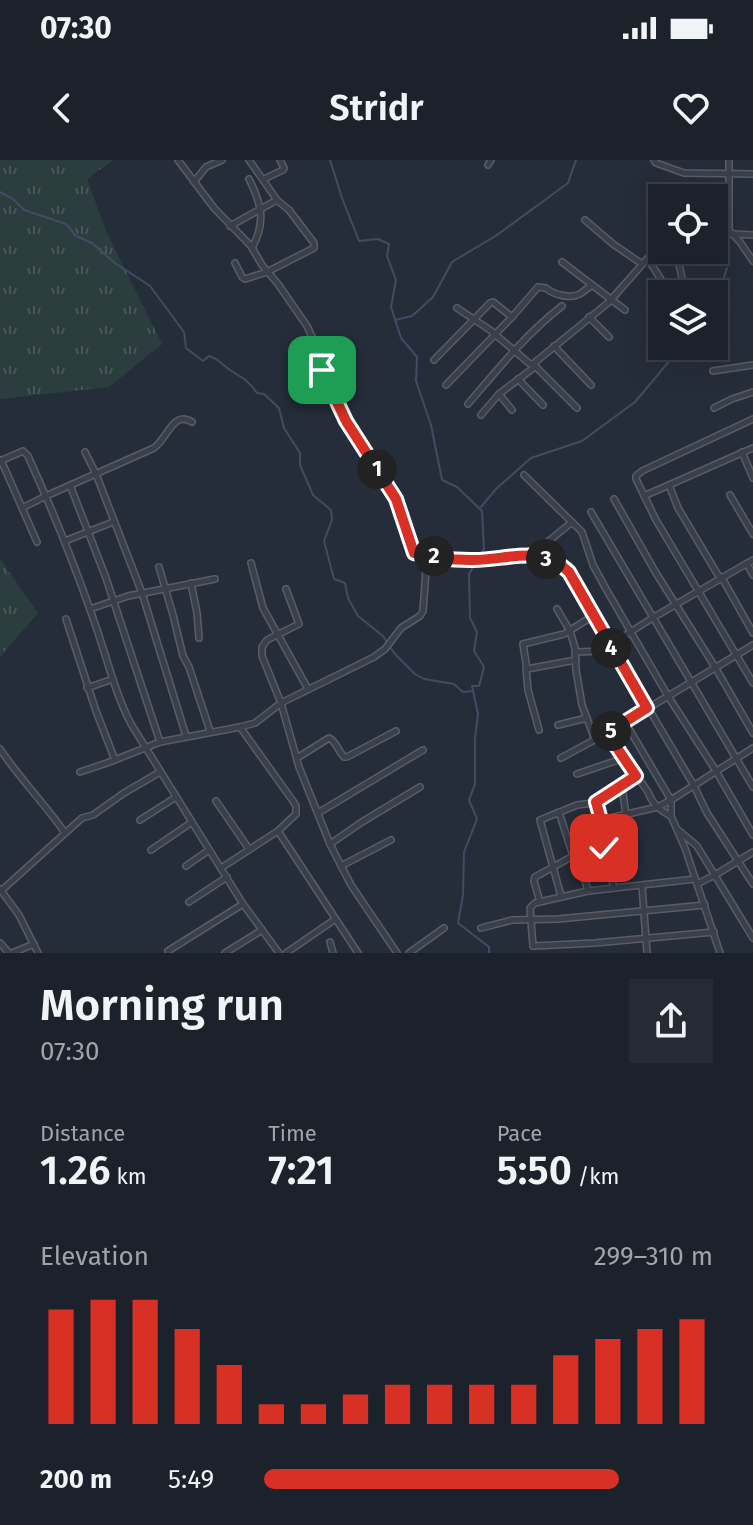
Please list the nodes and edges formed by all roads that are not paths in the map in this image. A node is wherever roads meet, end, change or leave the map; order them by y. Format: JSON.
{"nodes":[{"id":1,"x":178,"y":160,"type":"edge"},
{"id":2,"x":222,"y":160,"type":"edge"},
{"id":3,"x":249,"y":160,"type":"edge"},
{"id":4,"x":280,"y":160,"type":"edge"},
{"id":5,"x":654,"y":160,"type":"edge"},
{"id":6,"x":729,"y":160,"type":"edge"},
{"id":7,"x":728,"y":173,"type":"junction"},
{"id":8,"x":753,"y":174,"type":"edge"},
{"id":9,"x":249,"y":179,"type":"dead end"},
{"id":10,"x":264,"y":179,"type":"junction"},
{"id":11,"x":194,"y":182,"type":"junction"},
{"id":12,"x":277,"y":200,"type":"junction"},
{"id":13,"x":259,"y":211,"type":"junction"},
{"id":14,"x":585,"y":220,"type":"dead end"},
{"id":15,"x":230,"y":226,"type":"junction"},
{"id":16,"x":728,"y":233,"type":"edge"},
{"id":17,"x":732,"y":233,"type":"junction"},
{"id":18,"x":753,"y":235,"type":"edge"},
{"id":19,"x":252,"y":248,"type":"junction"},
{"id":20,"x":648,"y":259,"type":"edge"},
{"id":21,"x":753,"y":261,"type":"edge"},
{"id":22,"x":562,"y":262,"type":"dead end"},
{"id":23,"x":235,"y":263,"type":"dead end"},
{"id":24,"x":642,"y":264,"type":"junction"},
{"id":25,"x":679,"y":264,"type":"edge"},
{"id":26,"x":267,"y":272,"type":"junction"},
{"id":27,"x":682,"y":278,"type":"dead end"},
{"id":28,"x":592,"y":285,"type":"junction"},
{"id":29,"x":612,"y":299,"type":"junction"},
{"id":30,"x":562,"y":306,"type":"dead end"},
{"id":31,"x":457,"y":308,"type":"dead end"},
{"id":32,"x":625,"y":310,"type":"dead end"},
{"id":33,"x":512,"y":317,"type":"junction"},
{"id":34,"x":589,"y":317,"type":"junction"},
{"id":35,"x":473,"y":318,"type":"junction"},
{"id":36,"x":495,"y":334,"type":"junction"},
{"id":37,"x":609,"y":337,"type":"dead end"},
{"id":38,"x":554,"y":346,"type":"junction"},
{"id":39,"x":515,"y":350,"type":"junction"},
{"id":40,"x":434,"y":360,"type":"dead end"},
{"id":41,"x":348,"y":361,"type":"dead end"},
{"id":42,"x":534,"y":365,"type":"junction"},
{"id":43,"x":753,"y":365,"type":"edge"},
{"id":44,"x":713,"y":371,"type":"dead end"},
{"id":45,"x":324,"y":375,"type":"junction"},
{"id":46,"x":518,"y":379,"type":"junction"},
{"id":47,"x":446,"y":385,"type":"dead end"},
{"id":48,"x":591,"y":385,"type":"dead end"},
{"id":49,"x":753,"y":392,"type":"edge"},
{"id":50,"x":499,"y":394,"type":"junction"},
{"id":51,"x":468,"y":404,"type":"dead end"},
{"id":52,"x":543,"y":405,"type":"dead end"},
{"id":53,"x":577,"y":408,"type":"dead end"},
{"id":54,"x":714,"y":408,"type":"dead end"},
{"id":55,"x":512,"y":410,"type":"dead end"},
{"id":56,"x":481,"y":415,"type":"dead end"},
{"id":57,"x":753,"y":419,"type":"edge"},
{"id":58,"x":192,"y":422,"type":"dead end"},
{"id":59,"x":753,"y":448,"type":"edge"},
{"id":60,"x":85,"y":452,"type":"dead end"},
{"id":61,"x":742,"y":452,"type":"junction"},
{"id":62,"x":0,"y":460,"type":"edge"},
{"id":63,"x":96,"y":474,"type":"junction"},
{"id":64,"x":524,"y":475,"type":"dead end"},
{"id":65,"x":753,"y":478,"type":"edge"},
{"id":66,"x":70,"y":485,"type":"junction"},
{"id":67,"x":669,"y":485,"type":"junction"},
{"id":68,"x":730,"y":495,"type":"dead end"},
{"id":69,"x":46,"y":496,"type":"junction"},
{"id":70,"x":644,"y":496,"type":"junction"},
{"id":71,"x":614,"y":499,"type":"dead end"},
{"id":72,"x":22,"y":508,"type":"junction"},
{"id":73,"x":591,"y":512,"type":"dead end"},
{"id":74,"x":113,"y":522,"type":"junction"},
{"id":75,"x":572,"y":522,"type":"junction"},
{"id":76,"x":89,"y":532,"type":"junction"},
{"id":77,"x":753,"y":534,"type":"edge"},
{"id":78,"x":65,"y":541,"type":"junction"},
{"id":79,"x":37,"y":542,"type":"dead end"},
{"id":80,"x":533,"y":554,"type":"junction"},
{"id":81,"x":427,"y":556,"type":"junction"},
{"id":82,"x":753,"y":560,"type":"edge"},
{"id":83,"x":251,"y":563,"type":"dead end"},
{"id":84,"x":747,"y":564,"type":"junction"},
{"id":85,"x":159,"y":567,"type":"dead end"},
{"id":86,"x":753,"y":575,"type":"edge"},
{"id":87,"x":722,"y":578,"type":"junction"},
{"id":88,"x":215,"y":579,"type":"dead end"},
{"id":89,"x":191,"y":583,"type":"junction"},
{"id":90,"x":165,"y":589,"type":"junction"},
{"id":91,"x":286,"y":589,"type":"dead end"},
{"id":92,"x":699,"y":592,"type":"junction"},
{"id":93,"x":142,"y":593,"type":"junction"},
{"id":94,"x":114,"y":600,"type":"junction"},
{"id":95,"x":676,"y":605,"type":"junction"},
{"id":96,"x":90,"y":609,"type":"junction"},
{"id":97,"x":557,"y":609,"type":"dead end"},
{"id":98,"x":593,"y":616,"type":"junction"},
{"id":99,"x":654,"y":617,"type":"junction"},
{"id":100,"x":66,"y":619,"type":"dead end"},
{"id":101,"x":570,"y":631,"type":"junction"},
{"id":102,"x":631,"y":631,"type":"junction"},
{"id":103,"x":753,"y":633,"type":"edge"},
{"id":104,"x":277,"y":634,"type":"junction"},
{"id":105,"x":199,"y":638,"type":"dead end"},
{"id":106,"x":610,"y":645,"type":"junction"},
{"id":107,"x":753,"y":645,"type":"edge"},
{"id":108,"x":575,"y":652,"type":"junction"},
{"id":109,"x":736,"y":655,"type":"junction"},
{"id":110,"x":576,"y":660,"type":"junction"},
{"id":111,"x":526,"y":667,"type":"junction"},
{"id":112,"x":715,"y":667,"type":"junction"},
{"id":113,"x":113,"y":679,"type":"junction"},
{"id":114,"x":693,"y":682,"type":"junction"},
{"id":115,"x":753,"y":683,"type":"edge"},
{"id":116,"x":87,"y":688,"type":"junction"},
{"id":117,"x":308,"y":689,"type":"junction"},
{"id":118,"x":668,"y":696,"type":"junction"},
{"id":119,"x":281,"y":703,"type":"junction"},
{"id":120,"x":647,"y":708,"type":"junction"},
{"id":121,"x":587,"y":718,"type":"junction"},
{"id":122,"x":625,"y":722,"type":"junction"},
{"id":123,"x":558,"y":725,"type":"dead end"},
{"id":124,"x":240,"y":727,"type":"junction"},
{"id":125,"x":539,"y":730,"type":"dead end"},
{"id":126,"x":210,"y":731,"type":"junction"},
{"id":127,"x":396,"y":731,"type":"dead end"},
{"id":128,"x":607,"y":733,"type":"junction"},
{"id":129,"x":753,"y":733,"type":"edge"},
{"id":130,"x":186,"y":736,"type":"junction"},
{"id":131,"x":595,"y":740,"type":"junction"},
{"id":132,"x":160,"y":742,"type":"junction"},
{"id":133,"x":144,"y":748,"type":"junction"},
{"id":134,"x":753,"y":748,"type":"edge"},
{"id":135,"x":0,"y":749,"type":"edge"},
{"id":136,"x":423,"y":750,"type":"dead end"},
{"id":137,"x":297,"y":758,"type":"junction"},
{"id":138,"x":561,"y":758,"type":"dead end"},
{"id":139,"x":624,"y":758,"type":"junction"},
{"id":140,"x":736,"y":759,"type":"junction"},
{"id":141,"x":115,"y":760,"type":"junction"},
{"id":142,"x":716,"y":771,"type":"junction"},
{"id":143,"x":80,"y":772,"type":"dead end"},
{"id":144,"x":160,"y":772,"type":"junction"},
{"id":145,"x":577,"y":774,"type":"dead end"},
{"id":146,"x":636,"y":776,"type":"junction"},
{"id":147,"x":693,"y":784,"type":"junction"},
{"id":148,"x":622,"y":786,"type":"junction"},
{"id":149,"x":420,"y":787,"type":"dead end"},
{"id":150,"x":753,"y":787,"type":"edge"},
{"id":151,"x":176,"y":797,"type":"junction"},
{"id":152,"x":671,"y":800,"type":"junction"},
{"id":153,"x":216,"y":801,"type":"dead end"},
{"id":154,"x":596,"y":802,"type":"junction"},
{"id":155,"x":658,"y":807,"type":"junction"},
{"id":156,"x":559,"y":812,"type":"junction"},
{"id":157,"x":318,"y":813,"type":"junction"},
{"id":158,"x":626,"y":815,"type":"junction"},
{"id":159,"x":671,"y":816,"type":"junction"},
{"id":160,"x":140,"y":820,"type":"dead end"},
{"id":161,"x":601,"y":820,"type":"junction"},
{"id":162,"x":192,"y":822,"type":"junction"},
{"id":163,"x":678,"y":829,"type":"junction"},
{"id":164,"x":278,"y":831,"type":"junction"},
{"id":165,"x":65,"y":833,"type":"junction"},
{"id":166,"x":753,"y":835,"type":"edge"},
{"id":167,"x":391,"y":840,"type":"dead end"},
{"id":168,"x":693,"y":843,"type":"junction"},
{"id":169,"x":330,"y":844,"type":"junction"},
{"id":170,"x":604,"y":848,"type":"junction"},
{"id":171,"x":685,"y":848,"type":"junction"},
{"id":172,"x":249,"y":849,"type":"junction"},
{"id":173,"x":151,"y":850,"type":"dead end"},
{"id":174,"x":209,"y":850,"type":"junction"},
{"id":175,"x":753,"y":852,"type":"edge"},
{"id":176,"x":575,"y":855,"type":"junction"},
{"id":177,"x":738,"y":861,"type":"junction"},
{"id":178,"x":186,"y":866,"type":"dead end"},
{"id":179,"x":341,"y":866,"type":"junction"},
{"id":180,"x":221,"y":868,"type":"junction"},
{"id":181,"x":553,"y":868,"type":"junction"},
{"id":182,"x":715,"y":875,"type":"junction"},
{"id":183,"x":227,"y":877,"type":"junction"},
{"id":184,"x":696,"y":881,"type":"junction"},
{"id":185,"x":753,"y":884,"type":"edge"},
{"id":186,"x":642,"y":886,"type":"junction"},
{"id":187,"x":614,"y":888,"type":"junction"},
{"id":188,"x":1,"y":889,"type":"edge"},
{"id":189,"x":588,"y":891,"type":"junction"},
{"id":190,"x":561,"y":897,"type":"junction"},
{"id":191,"x":189,"y":902,"type":"dead end"},
{"id":192,"x":540,"y":902,"type":"junction"},
{"id":193,"x":243,"y":904,"type":"junction"},
{"id":194,"x":705,"y":905,"type":"junction"},
{"id":195,"x":645,"y":911,"type":"junction"},
{"id":196,"x":334,"y":920,"type":"junction"},
{"id":197,"x":530,"y":920,"type":"junction"},
{"id":198,"x":444,"y":928,"type":"dead end"},
{"id":199,"x":481,"y":928,"type":"dead end"},
{"id":200,"x":262,"y":930,"type":"junction"},
{"id":201,"x":714,"y":932,"type":"junction"},
{"id":202,"x":646,"y":937,"type":"junction"},
{"id":203,"x":753,"y":938,"type":"edge"},
{"id":204,"x":330,"y":942,"type":"dead end"},
{"id":205,"x":0,"y":943,"type":"edge"},
{"id":206,"x":34,"y":944,"type":"junction"},
{"id":207,"x":168,"y":951,"type":"dead end"},
{"id":208,"x":10,"y":953,"type":"edge"},
{"id":209,"x":38,"y":953,"type":"edge"},
{"id":210,"x":225,"y":953,"type":"edge"},
{"id":211,"x":279,"y":953,"type":"edge"},
{"id":212,"x":286,"y":953,"type":"edge"},
{"id":213,"x":333,"y":953,"type":"edge"},
{"id":214,"x":358,"y":953,"type":"edge"},
{"id":215,"x":397,"y":953,"type":"edge"},
{"id":216,"x":409,"y":953,"type":"edge"},
{"id":217,"x":647,"y":953,"type":"edge"},
{"id":218,"x":720,"y":953,"type":"edge"}],
"edges":[{"from":1,"to":11,"type":"street"},
{"from":2,"to":11,"type":"street"},
{"from":3,"to":10,"type":"street"},
{"from":4,"to":10,"type":"street"},
{"from":5,"to":7,"type":"street"},
{"from":6,"to":7,"type":"street"},
{"from":7,"to":8,"type":"street"},
{"from":7,"to":17,"type":"street"},
{"from":9,"to":13,"type":"street"},
{"from":10,"to":12,"type":"street"},
{"from":11,"to":15,"type":"street"},
{"from":12,"to":13,"type":"street"},
{"from":12,"to":26,"type":"street"},
{"from":13,"to":15,"type":"street"},
{"from":13,"to":19,"type":"street"},
{"from":14,"to":24,"type":"street"},
{"from":15,"to":19,"type":"street"},
{"from":16,"to":17,"type":"street"},
{"from":17,"to":18,"type":"street"},
{"from":17,"to":21,"type":"street"},
{"from":19,"to":26,"type":"street"},
{"from":20,"to":24,"type":"street"},
{"from":22,"to":28,"type":"street"},
{"from":23,"to":26,"type":"street"},
{"from":24,"to":29,"type":"street"},
{"from":25,"to":27,"type":"street"},
{"from":26,"to":45,"type":"street"},
{"from":28,"to":29,"type":"street"},
{"from":28,"to":33,"type":"street"},
{"from":29,"to":32,"type":"street"},
{"from":29,"to":34,"type":"street"},
{"from":30,"to":39,"type":"street"},
{"from":31,"to":35,"type":"street"},
{"from":33,"to":35,"type":"street"},
{"from":33,"to":36,"type":"street"},
{"from":34,"to":37,"type":"street"},
{"from":34,"to":38,"type":"street"},
{"from":35,"to":36,"type":"street"},
{"from":35,"to":40,"type":"street"},
{"from":36,"to":39,"type":"street"},
{"from":36,"to":47,"type":"street"},
{"from":38,"to":42,"type":"street"},
{"from":38,"to":48,"type":"street"},
{"from":39,"to":42,"type":"street"},
{"from":39,"to":51,"type":"street"},
{"from":41,"to":45,"type":"street"},
{"from":42,"to":46,"type":"street"},
{"from":42,"to":53,"type":"street"},
{"from":43,"to":44,"type":"street"},
{"from":45,"to":81,"type":"street"},
{"from":46,"to":50,"type":"street"},
{"from":46,"to":52,"type":"street"},
{"from":49,"to":54,"type":"street"},
{"from":50,"to":55,"type":"street"},
{"from":50,"to":56,"type":"street"},
{"from":57,"to":70,"type":"street"},
{"from":58,"to":63,"type":"street"},
{"from":59,"to":61,"type":"street"},
{"from":60,"to":63,"type":"street"},
{"from":61,"to":65,"type":"street"},
{"from":61,"to":67,"type":"street"},
{"from":62,"to":69,"type":"street"},
{"from":62,"to":72,"type":"street"},
{"from":63,"to":66,"type":"street"},
{"from":63,"to":74,"type":"street"},
{"from":64,"to":75,"type":"street"},
{"from":66,"to":69,"type":"street"},
{"from":66,"to":76,"type":"street"},
{"from":67,"to":70,"type":"street"},
{"from":67,"to":87,"type":"street"},
{"from":68,"to":77,"type":"street"},
{"from":69,"to":72,"type":"street"},
{"from":69,"to":78,"type":"street"},
{"from":70,"to":92,"type":"street"},
{"from":71,"to":95,"type":"street"},
{"from":72,"to":79,"type":"street"},
{"from":73,"to":99,"type":"street"},
{"from":74,"to":76,"type":"street"},
{"from":74,"to":93,"type":"street"},
{"from":75,"to":80,"type":"street"},
{"from":75,"to":102,"type":"street"},
{"from":76,"to":78,"type":"street"},
{"from":76,"to":94,"type":"street"},
{"from":78,"to":96,"type":"street"},
{"from":80,"to":81,"type":"street"},
{"from":80,"to":98,"type":"street"},
{"from":81,"to":117,"type":"street"},
{"from":82,"to":84,"type":"street"},
{"from":83,"to":104,"type":"street"},
{"from":84,"to":86,"type":"street"},
{"from":84,"to":87,"type":"street"},
{"from":85,"to":90,"type":"street"},
{"from":87,"to":92,"type":"street"},
{"from":87,"to":103,"type":"street"},
{"from":88,"to":89,"type":"street"},
{"from":89,"to":90,"type":"street"},
{"from":89,"to":105,"type":"street"},
{"from":90,"to":93,"type":"street"},
{"from":90,"to":126,"type":"street"},
{"from":91,"to":104,"type":"street"},
{"from":92,"to":95,"type":"street"},
{"from":92,"to":109,"type":"street"},
{"from":93,"to":94,"type":"street"},
{"from":93,"to":130,"type":"street"},
{"from":94,"to":96,"type":"street"},
{"from":94,"to":132,"type":"street"},
{"from":95,"to":99,"type":"street"},
{"from":95,"to":112,"type":"street"},
{"from":96,"to":113,"type":"street"},
{"from":97,"to":101,"type":"street"},
{"from":98,"to":101,"type":"street"},
{"from":98,"to":106,"type":"street"},
{"from":99,"to":102,"type":"street"},
{"from":99,"to":114,"type":"street"},
{"from":100,"to":116,"type":"street"},
{"from":101,"to":108,"type":"street"},
{"from":101,"to":111,"type":"street"},
{"from":102,"to":106,"type":"street"},
{"from":102,"to":118,"type":"street"},
{"from":104,"to":117,"type":"street"},
{"from":104,"to":119,"type":"street"},
{"from":106,"to":108,"type":"street"},
{"from":106,"to":120,"type":"street"},
{"from":107,"to":109,"type":"street"},
{"from":108,"to":110,"type":"street"},
{"from":109,"to":112,"type":"street"},
{"from":109,"to":115,"type":"street"},
{"from":110,"to":111,"type":"street"},
{"from":110,"to":121,"type":"street"},
{"from":111,"to":125,"type":"street"},
{"from":112,"to":114,"type":"street"},
{"from":112,"to":129,"type":"street"},
{"from":113,"to":116,"type":"street"},
{"from":113,"to":133,"type":"street"},
{"from":114,"to":118,"type":"street"},
{"from":114,"to":140,"type":"street"},
{"from":116,"to":141,"type":"street"},
{"from":117,"to":119,"type":"street"},
{"from":118,"to":120,"type":"street"},
{"from":118,"to":142,"type":"street"},
{"from":119,"to":124,"type":"street"},
{"from":119,"to":137,"type":"street"},
{"from":120,"to":122,"type":"street"},
{"from":120,"to":147,"type":"street"},
{"from":121,"to":123,"type":"street"},
{"from":121,"to":131,"type":"street"},
{"from":122,"to":128,"type":"street"},
{"from":122,"to":152,"type":"street"},
{"from":124,"to":126,"type":"street"},
{"from":124,"to":164,"type":"street"},
{"from":126,"to":130,"type":"street"},
{"from":127,"to":137,"type":"street"},
{"from":128,"to":131,"type":"street"},
{"from":128,"to":139,"type":"street"},
{"from":130,"to":132,"type":"street"},
{"from":131,"to":138,"type":"street"},
{"from":132,"to":133,"type":"street"},
{"from":133,"to":141,"type":"street"},
{"from":133,"to":144,"type":"street"},
{"from":134,"to":140,"type":"street"},
{"from":135,"to":165,"type":"street"},
{"from":136,"to":157,"type":"street"},
{"from":137,"to":157,"type":"street"},
{"from":139,"to":145,"type":"street"},
{"from":139,"to":146,"type":"street"},
{"from":140,"to":142,"type":"street"},
{"from":140,"to":150,"type":"street"},
{"from":141,"to":143,"type":"street"},
{"from":142,"to":147,"type":"street"},
{"from":142,"to":166,"type":"street"},
{"from":144,"to":151,"type":"street"},
{"from":144,"to":165,"type":"street"},
{"from":146,"to":148,"type":"street"},
{"from":146,"to":155,"type":"street"},
{"from":147,"to":152,"type":"street"},
{"from":147,"to":177,"type":"street"},
{"from":148,"to":154,"type":"street"},
{"from":148,"to":158,"type":"street"},
{"from":149,"to":169,"type":"street"},
{"from":151,"to":160,"type":"street"},
{"from":151,"to":162,"type":"street"},
{"from":152,"to":155,"type":"street"},
{"from":152,"to":159,"type":"street"},
{"from":153,"to":172,"type":"street"},
{"from":154,"to":156,"type":"street"},
{"from":154,"to":161,"type":"street"},
{"from":155,"to":158,"type":"street"},
{"from":155,"to":159,"type":"street"},
{"from":156,"to":176,"type":"street"},
{"from":156,"to":181,"type":"street"},
{"from":157,"to":169,"type":"street"},
{"from":158,"to":161,"type":"street"},
{"from":159,"to":163,"type":"street"},
{"from":161,"to":170,"type":"street"},
{"from":162,"to":173,"type":"street"},
{"from":162,"to":174,"type":"street"},
{"from":163,"to":168,"type":"street"},
{"from":163,"to":171,"type":"street"},
{"from":164,"to":172,"type":"street"},
{"from":164,"to":196,"type":"street"},
{"from":165,"to":188,"type":"street"},
{"from":167,"to":179,"type":"street"},
{"from":168,"to":171,"type":"street"},
{"from":168,"to":182,"type":"street"},
{"from":169,"to":179,"type":"street"},
{"from":170,"to":176,"type":"street"},
{"from":170,"to":187,"type":"street"},
{"from":171,"to":184,"type":"street"},
{"from":172,"to":180,"type":"street"},
{"from":174,"to":178,"type":"street"},
{"from":174,"to":180,"type":"street"},
{"from":175,"to":177,"type":"street"},
{"from":176,"to":181,"type":"street"},
{"from":176,"to":189,"type":"street"},
{"from":177,"to":182,"type":"street"},
{"from":177,"to":185,"type":"street"},
{"from":179,"to":215,"type":"street"},
{"from":180,"to":183,"type":"street"},
{"from":181,"to":190,"type":"street"},
{"from":181,"to":192,"type":"street"},
{"from":182,"to":184,"type":"street"},
{"from":182,"to":203,"type":"street"},
{"from":183,"to":191,"type":"street"},
{"from":183,"to":193,"type":"street"},
{"from":184,"to":186,"type":"street"},
{"from":184,"to":194,"type":"street"},
{"from":186,"to":187,"type":"street"},
{"from":186,"to":195,"type":"street"},
{"from":187,"to":189,"type":"street"},
{"from":188,"to":206,"type":"street"},
{"from":189,"to":190,"type":"street"},
{"from":190,"to":192,"type":"street"},
{"from":192,"to":197,"type":"street"},
{"from":193,"to":200,"type":"street"},
{"from":193,"to":207,"type":"street"},
{"from":194,"to":195,"type":"street"},
{"from":194,"to":201,"type":"street"},
{"from":195,"to":197,"type":"street"},
{"from":195,"to":202,"type":"street"},
{"from":196,"to":212,"type":"street"},
{"from":196,"to":214,"type":"street"},
{"from":197,"to":199,"type":"street"},
{"from":197,"to":202,"type":"street"},
{"from":198,"to":216,"type":"street"},
{"from":200,"to":210,"type":"street"},
{"from":200,"to":211,"type":"street"},
{"from":201,"to":202,"type":"street"},
{"from":201,"to":218,"type":"street"},
{"from":202,"to":217,"type":"street"},
{"from":204,"to":213,"type":"street"},
{"from":205,"to":208,"type":"street"},
{"from":206,"to":208,"type":"street"},
{"from":206,"to":209,"type":"street"}]}
